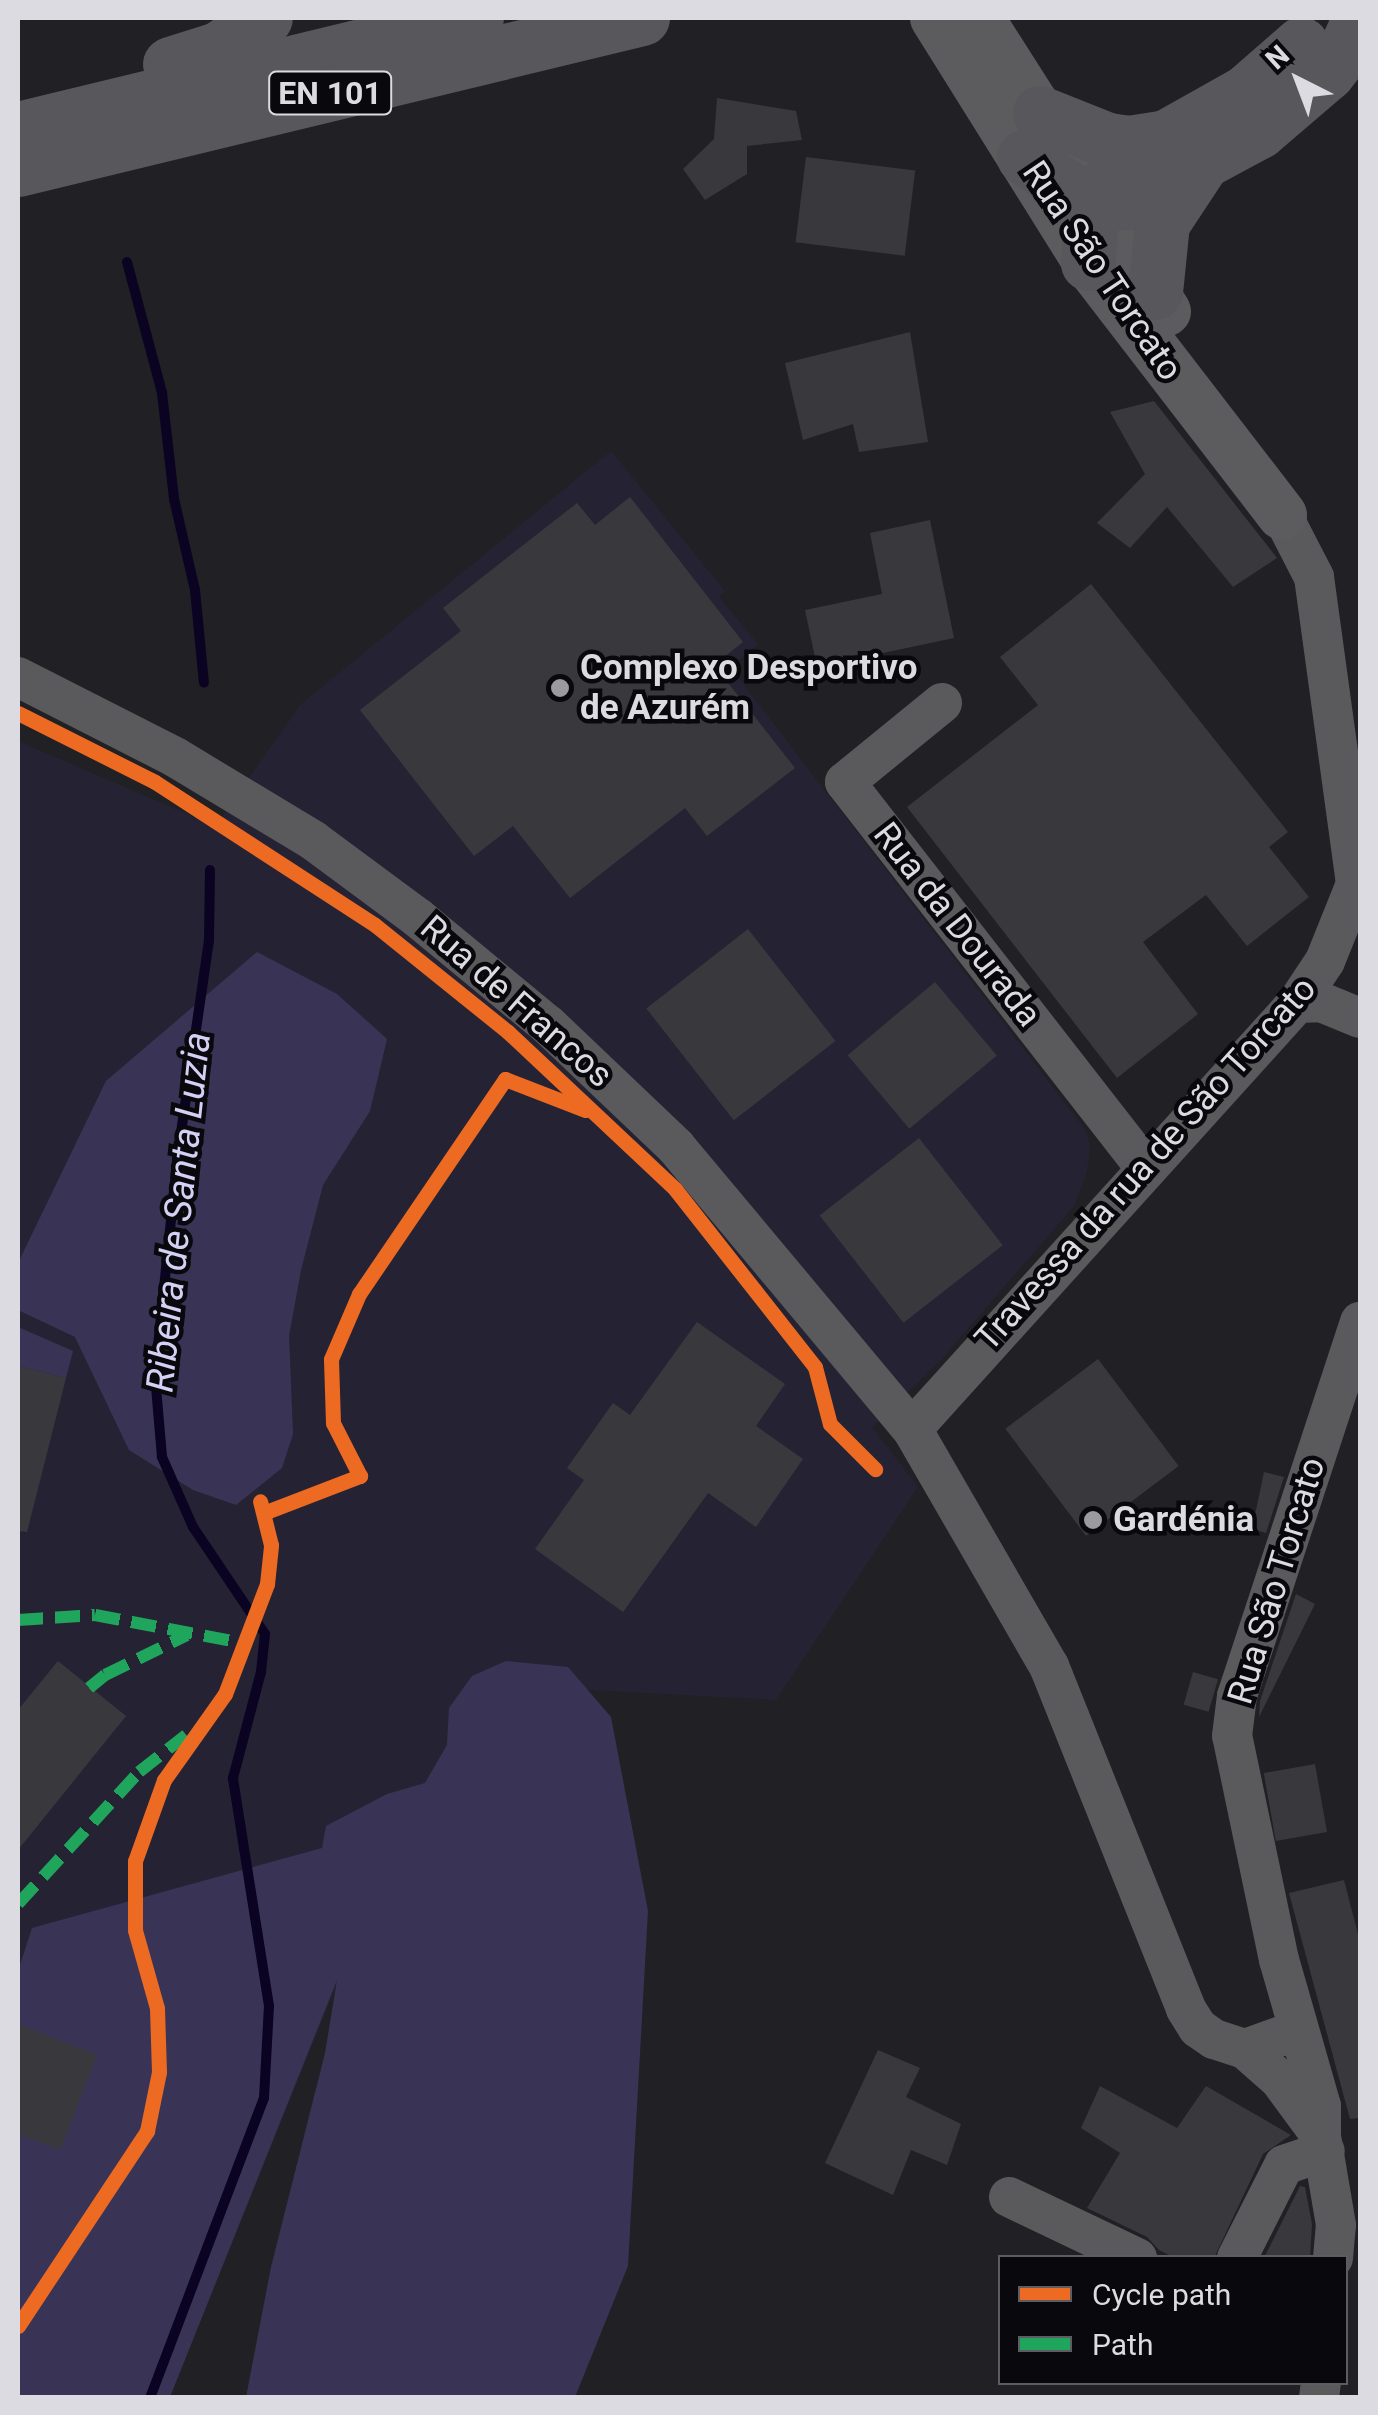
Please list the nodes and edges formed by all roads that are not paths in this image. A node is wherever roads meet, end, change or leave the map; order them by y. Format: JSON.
{"nodes":[{"id":1,"x":265,"y":18,"type":"edge"},
{"id":2,"x":476,"y":18,"type":"edge"},
{"id":3,"x":642,"y":18,"type":"edge"},
{"id":4,"x":935,"y":18,"type":"edge"},
{"id":5,"x":979,"y":18,"type":"edge"},
{"id":6,"x":1320,"y":18,"type":"edge"},
{"id":7,"x":1360,"y":18,"type":"edge"},
{"id":8,"x":99,"y":108,"type":"junction"},
{"id":9,"x":18,"y":129,"type":"edge"},
{"id":10,"x":1032,"y":135,"type":"junction"},
{"id":11,"x":1183,"y":152,"type":"junction"},
{"id":12,"x":18,"y":169,"type":"edge"},
{"id":13,"x":1095,"y":201,"type":"junction"},
{"id":14,"x":1088,"y":263,"type":"junction"},
{"id":15,"x":1155,"y":292,"type":"junction"},
{"id":16,"x":1282,"y":515,"type":"junction"},
{"id":17,"x":21,"y":682,"type":"edge"},
{"id":18,"x":942,"y":703,"type":"dead end"},
{"id":19,"x":1358,"y":900,"type":"edge"},
{"id":20,"x":1297,"y":1003,"type":"junction"},
{"id":21,"x":1360,"y":1018,"type":"edge"},
{"id":22,"x":1145,"y":1167,"type":"junction"},
{"id":23,"x":1360,"y":1322,"type":"edge"},
{"id":24,"x":912,"y":1430,"type":"junction"},
{"id":25,"x":1298,"y":2030,"type":"junction"},
{"id":26,"x":1246,"y":2049,"type":"junction"},
{"id":27,"x":1323,"y":2143,"type":"junction"},
{"id":28,"x":1009,"y":2197,"type":"dead end"},
{"id":29,"x":1131,"y":2255,"type":"edge"},
{"id":30,"x":1239,"y":2255,"type":"edge"},
{"id":31,"x":1333,"y":2255,"type":"edge"}],
"edges":[{"from":1,"to":8,"type":"highway"},
{"from":2,"to":8,"type":"highway","number":"EN 101"},
{"from":3,"to":12,"type":"highway","number":"EN 101"},
{"from":4,"to":10,"type":"main road","name":"Rua São Torcato"},
{"from":5,"to":10,"type":"main road","name":"Rua São Torcato"},
{"from":6,"to":11,"type":"highway"},
{"from":7,"to":11,"type":"highway"},
{"from":8,"to":9,"type":"highway","number":"EN 101"},
{"from":10,"to":11,"type":"highway"},
{"from":10,"to":13,"type":"highway"},
{"from":10,"to":14,"type":"main road","name":"Rua São Torcato"},
{"from":11,"to":13,"type":"highway"},
{"from":11,"to":15,"type":"highway"},
{"from":13,"to":14,"type":"highway"},
{"from":13,"to":15,"type":"main road","name":"Rua São Torcato"},
{"from":14,"to":16,"type":"main road","name":"Rua São Torcato"},
{"from":15,"to":16,"type":"main road","name":"Rua São Torcato"},
{"from":16,"to":19,"type":"street","name":"Rua São Torcato"},
{"from":17,"to":24,"type":"street","name":"Rua de Francos"},
{"from":18,"to":22,"type":"street","name":"Rua da Dourada"},
{"from":19,"to":20,"type":"street","name":"Travessa da rua de São Torcato"},
{"from":20,"to":21,"type":"street"},
{"from":20,"to":22,"type":"street","name":"Travessa da rua de São Torcato"},
{"from":22,"to":24,"type":"street","name":"Travessa da rua de São Torcato"},
{"from":23,"to":25,"type":"street","name":"Rua São Torcato"},
{"from":24,"to":26,"type":"street","name":"Rua de Francos"},
{"from":25,"to":26,"type":"street"},
{"from":25,"to":27,"type":"street","name":"Rua São Torcato"},
{"from":26,"to":27,"type":"street","name":"Rua São Torcato"},
{"from":27,"to":30,"type":"street"},
{"from":27,"to":31,"type":"street","name":"Rua São Torcato"},
{"from":28,"to":29,"type":"street"}]}
